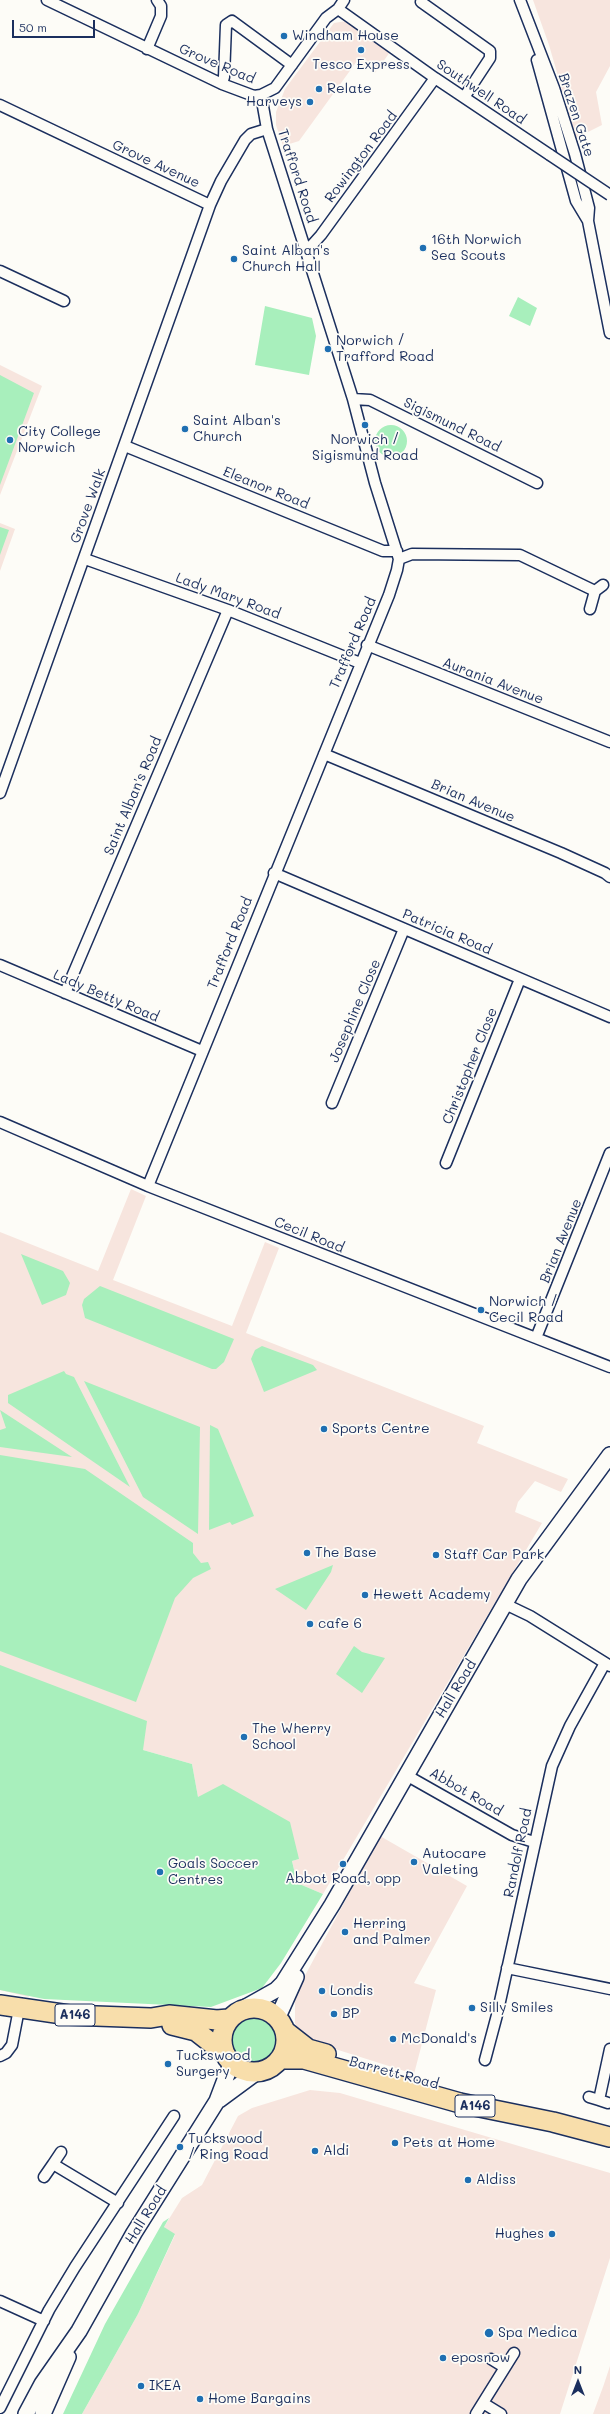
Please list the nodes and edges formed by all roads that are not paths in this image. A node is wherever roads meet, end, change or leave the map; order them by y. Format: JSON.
{"nodes":[{"id":1,"x":47,"y":0,"type":"edge"},
{"id":2,"x":157,"y":0,"type":"edge"},
{"id":3,"x":520,"y":0,"type":"edge"},
{"id":4,"x":421,"y":2,"type":"dead end"},
{"id":5,"x":341,"y":4,"type":"edge"},
{"id":6,"x":147,"y":49,"type":"junction"},
{"id":7,"x":292,"y":65,"type":"junction"},
{"id":8,"x":436,"y":78,"type":"junction"},
{"id":9,"x":222,"y":84,"type":"junction"},
{"id":10,"x":261,"y":96,"type":"junction"},
{"id":11,"x":464,"y":96,"type":"junction"},
{"id":12,"x":0,"y":105,"type":"edge"},
{"id":13,"x":267,"y":129,"type":"junction"},
{"id":14,"x":610,"y":195,"type":"edge"},
{"id":15,"x":210,"y":205,"type":"junction"},
{"id":16,"x":305,"y":249,"type":"junction"},
{"id":17,"x":0,"y":271,"type":"edge"},
{"id":18,"x":64,"y":301,"type":"dead end"},
{"id":19,"x":610,"y":333,"type":"edge"},
{"id":20,"x":353,"y":398,"type":"junction"},
{"id":21,"x":125,"y":446,"type":"junction"},
{"id":22,"x":537,"y":483,"type":"dead end"},
{"id":23,"x":398,"y":555,"type":"junction"},
{"id":24,"x":85,"y":559,"type":"junction"},
{"id":25,"x":590,"y":609,"type":"dead end"},
{"id":26,"x":228,"y":610,"type":"junction"},
{"id":27,"x":367,"y":646,"type":"junction"},
{"id":28,"x":360,"y":662,"type":"junction"},
{"id":29,"x":610,"y":742,"type":"edge"},
{"id":30,"x":324,"y":754,"type":"junction"},
{"id":31,"x":0,"y":793,"type":"edge"},
{"id":32,"x":274,"y":873,"type":"junction"},
{"id":33,"x":610,"y":877,"type":"edge"},
{"id":34,"x":404,"y":929,"type":"junction"},
{"id":35,"x":0,"y":965,"type":"edge"},
{"id":36,"x":520,"y":979,"type":"junction"},
{"id":37,"x":65,"y":993,"type":"junction"},
{"id":38,"x":610,"y":1017,"type":"edge"},
{"id":39,"x":202,"y":1051,"type":"junction"},
{"id":40,"x":332,"y":1103,"type":"dead end"},
{"id":41,"x":0,"y":1122,"type":"edge"},
{"id":42,"x":610,"y":1153,"type":"edge"},
{"id":43,"x":446,"y":1163,"type":"dead end"},
{"id":44,"x":148,"y":1186,"type":"junction"},
{"id":45,"x":536,"y":1338,"type":"junction"},
{"id":46,"x":610,"y":1367,"type":"edge"},
{"id":47,"x":610,"y":1455,"type":"edge"},
{"id":48,"x":505,"y":1604,"type":"junction"},
{"id":49,"x":607,"y":1664,"type":"edge"},
{"id":50,"x":406,"y":1775,"type":"junction"},
{"id":51,"x":534,"y":1842,"type":"junction"},
{"id":52,"x":316,"y":1933,"type":"junction"},
{"id":53,"x":507,"y":1968,"type":"junction"},
{"id":54,"x":610,"y":1990,"type":"edge"},
{"id":55,"x":0,"y":2005,"type":"edge"},
{"id":56,"x":19,"y":2008,"type":"junction"},
{"id":57,"x":244,"y":2008,"type":"junction"},
{"id":58,"x":151,"y":2018,"type":"junction"},
{"id":59,"x":228,"y":2019,"type":"junction"},
{"id":60,"x":281,"y":2024,"type":"junction"},
{"id":61,"x":610,"y":2049,"type":"edge"},
{"id":62,"x":0,"y":2056,"type":"edge"},
{"id":63,"x":228,"y":2059,"type":"junction"},
{"id":64,"x":280,"y":2059,"type":"junction"},
{"id":65,"x":486,"y":2060,"type":"dead end"},
{"id":66,"x":257,"y":2072,"type":"junction"},
{"id":67,"x":589,"y":2098,"type":"dead end"},
{"id":68,"x":217,"y":2101,"type":"junction"},
{"id":69,"x":174,"y":2116,"type":"dead end"},
{"id":70,"x":553,"y":2122,"type":"junction"},
{"id":71,"x":610,"y":2137,"type":"edge"},
{"id":72,"x":61,"y":2152,"type":"dead end"},
{"id":73,"x":53,"y":2164,"type":"junction"},
{"id":74,"x":44,"y":2177,"type":"dead end"},
{"id":75,"x":118,"y":2203,"type":"junction"},
{"id":76,"x":0,"y":2301,"type":"edge"},
{"id":77,"x":44,"y":2321,"type":"junction"},
{"id":78,"x":79,"y":2331,"type":"junction"},
{"id":79,"x":514,"y":2353,"type":"dead end"},
{"id":80,"x":491,"y":2359,"type":"dead end"},
{"id":81,"x":504,"y":2367,"type":"junction"},
{"id":82,"x":483,"y":2403,"type":"junction"},
{"id":83,"x":0,"y":2408,"type":"edge"},
{"id":84,"x":26,"y":2414,"type":"edge"},
{"id":85,"x":43,"y":2414,"type":"edge"},
{"id":86,"x":476,"y":2414,"type":"edge"},
{"id":87,"x":500,"y":2414,"type":"edge"}],
"edges":[{"from":1,"to":6,"type":"street","name":"Grove Road"},
{"from":2,"to":6,"type":"street"},
{"from":3,"to":19,"type":"street","name":"Brazen Gate"},
{"from":4,"to":11,"type":"street"},
{"from":5,"to":7,"type":"street","name":"Grove Road"},
{"from":5,"to":8,"type":"street","name":"Southwell Road"},
{"from":6,"to":9,"type":"street","name":"Grove Road"},
{"from":7,"to":9,"type":"street"},
{"from":7,"to":10,"type":"street","name":"Grove Road"},
{"from":8,"to":11,"type":"street","name":"Southwell Road"},
{"from":8,"to":16,"type":"street","name":"Rowington Road"},
{"from":9,"to":10,"type":"street","name":"Grove Road"},
{"from":10,"to":13,"type":"street","name":"Trafford Road"},
{"from":11,"to":14,"type":"street","name":"Southwell Road","bridge":true},
{"from":12,"to":15,"type":"street","name":"Grove Avenue"},
{"from":13,"to":15,"type":"street","name":"Grove Avenue"},
{"from":13,"to":16,"type":"street","name":"Trafford Road"},
{"from":15,"to":21,"type":"street","name":"Grove Walk"},
{"from":16,"to":20,"type":"street","name":"Trafford Road"},
{"from":17,"to":18,"type":"street"},
{"from":20,"to":22,"type":"street","name":"Sigismund Road"},
{"from":20,"to":23,"type":"street","name":"Trafford Road"},
{"from":21,"to":23,"type":"street","name":"Eleanor Road"},
{"from":21,"to":24,"type":"street","name":"Grove Walk"},
{"from":23,"to":25,"type":"street","name":"Eleanor Road"},
{"from":23,"to":27,"type":"street","name":"Trafford Road"},
{"from":24,"to":26,"type":"street","name":"Lady Mary Road"},
{"from":24,"to":31,"type":"street","name":"Grove Walk"},
{"from":26,"to":28,"type":"street","name":"Lady Mary Road"},
{"from":26,"to":37,"type":"street","name":"Saint Alban's Road"},
{"from":27,"to":28,"type":"street","name":"Trafford Road"},
{"from":27,"to":29,"type":"street","name":"Aurania Avenue"},
{"from":28,"to":30,"type":"street","name":"Trafford Road"},
{"from":30,"to":32,"type":"street","name":"Trafford Road"},
{"from":30,"to":33,"type":"street","name":"Brian Avenue"},
{"from":32,"to":34,"type":"street","name":"Patricia Road"},
{"from":32,"to":39,"type":"street","name":"Trafford Road"},
{"from":34,"to":36,"type":"street","name":"Patricia Road"},
{"from":34,"to":40,"type":"street","name":"Josephine Close"},
{"from":35,"to":37,"type":"street","name":"Lady Betty Road"},
{"from":36,"to":38,"type":"street","name":"Patricia Road"},
{"from":36,"to":43,"type":"street","name":"Christopher Close"},
{"from":37,"to":39,"type":"street","name":"Lady Betty Road"},
{"from":39,"to":44,"type":"street","name":"Trafford Road"},
{"from":41,"to":44,"type":"street","name":"Cecil Road"},
{"from":42,"to":45,"type":"street","name":"Brian Avenue"},
{"from":44,"to":45,"type":"street","name":"Cecil Road"},
{"from":45,"to":46,"type":"street","name":"Cecil Road"},
{"from":47,"to":48,"type":"street","name":"Hall Road"},
{"from":48,"to":49,"type":"street"},
{"from":48,"to":50,"type":"street","name":"Hall Road"},
{"from":49,"to":51,"type":"street","name":"Randolf Road"},
{"from":50,"to":51,"type":"street","name":"Abbot Road"},
{"from":50,"to":52,"type":"street","name":"Hall Road"},
{"from":51,"to":53,"type":"street","name":"Randolf Road"},
{"from":52,"to":57,"type":"street","name":"Hall Road"},
{"from":52,"to":60,"type":"street","name":"Hall Road"},
{"from":53,"to":54,"type":"street"},
{"from":53,"to":65,"type":"street","name":"Randolf Road"},
{"from":55,"to":56,"type":"highway","number":"A146"},
{"from":56,"to":58,"type":"highway","number":"A146"},
{"from":56,"to":62,"type":"street"},
{"from":57,"to":59,"type":"highway","name":"Hall Road"},
{"from":57,"to":60,"type":"highway","number":"A146"},
{"from":58,"to":59,"type":"highway","number":"A146"},
{"from":58,"to":63,"type":"highway","number":"A146"},
{"from":59,"to":63,"type":"highway","name":"Hall Road"},
{"from":60,"to":64,"type":"highway","name":"Hall Road"},
{"from":60,"to":70,"type":"highway","name":"Barrett Road","number":"A146"},
{"from":61,"to":67,"type":"street"},
{"from":63,"to":66,"type":"highway","number":"A146"},
{"from":63,"to":68,"type":"street","name":"Hall Road"},
{"from":64,"to":66,"type":"highway","name":"Hall Road"},
{"from":64,"to":70,"type":"highway","name":"Barrett Road","number":"A146"},
{"from":66,"to":68,"type":"street","name":"Hall Road"},
{"from":68,"to":78,"type":"street","name":"Hall Road"},
{"from":69,"to":75,"type":"street","name":"Hall Road"},
{"from":70,"to":71,"type":"highway","name":"Barrett Road","number":"A146"},
{"from":72,"to":73,"type":"street"},
{"from":73,"to":74,"type":"street"},
{"from":73,"to":75,"type":"street"},
{"from":75,"to":77,"type":"street","name":"Hall Road"},
{"from":76,"to":77,"type":"street"},
{"from":77,"to":83,"type":"street","name":"Hall Road"},
{"from":78,"to":84,"type":"street","name":"Hall Road"},
{"from":78,"to":85,"type":"street","name":"Hall Road"},
{"from":79,"to":81,"type":"street"},
{"from":80,"to":81,"type":"street"},
{"from":81,"to":82,"type":"street"},
{"from":82,"to":86,"type":"street"},
{"from":82,"to":87,"type":"street"}]}
